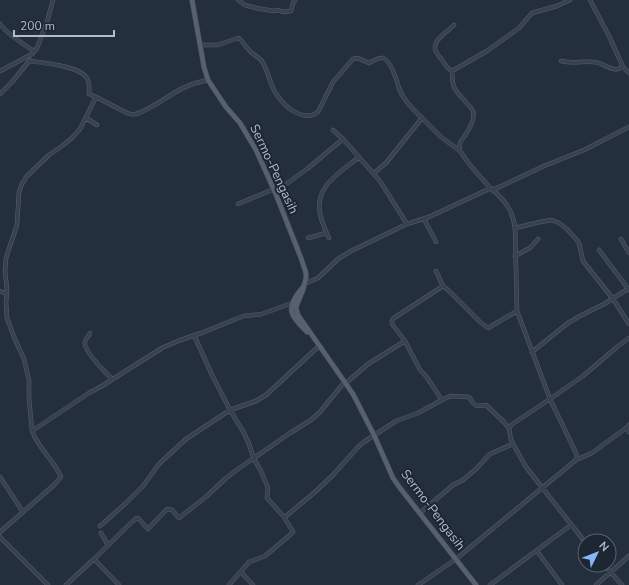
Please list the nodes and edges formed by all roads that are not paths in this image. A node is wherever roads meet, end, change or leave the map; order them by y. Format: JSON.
{"nodes":[{"id":1,"x":53,"y":0,"type":"edge"},
{"id":2,"x":192,"y":0,"type":"edge"},
{"id":3,"x":238,"y":0,"type":"edge"},
{"id":4,"x":295,"y":0,"type":"edge"},
{"id":5,"x":570,"y":0,"type":"edge"},
{"id":6,"x":590,"y":0,"type":"edge"},
{"id":7,"x":0,"y":24,"type":"edge"},
{"id":8,"x":454,"y":25,"type":"dead end"},
{"id":9,"x":200,"y":46,"type":"junction"},
{"id":10,"x":34,"y":51,"type":"junction"},
{"id":11,"x":28,"y":55,"type":"junction"},
{"id":12,"x":30,"y":61,"type":"junction"},
{"id":13,"x":561,"y":61,"type":"dead end"},
{"id":14,"x":623,"y":67,"type":"junction"},
{"id":15,"x":0,"y":71,"type":"edge"},
{"id":16,"x":452,"y":71,"type":"junction"},
{"id":17,"x":629,"y":73,"type":"edge"},
{"id":18,"x":208,"y":80,"type":"junction"},
{"id":19,"x":0,"y":94,"type":"edge"},
{"id":20,"x":96,"y":97,"type":"junction"},
{"id":21,"x":86,"y":118,"type":"junction"},
{"id":22,"x":422,"y":118,"type":"junction"},
{"id":23,"x":97,"y":125,"type":"dead end"},
{"id":24,"x":629,"y":127,"type":"edge"},
{"id":25,"x":333,"y":130,"type":"dead end"},
{"id":26,"x":342,"y":139,"type":"junction"},
{"id":27,"x":460,"y":151,"type":"junction"},
{"id":28,"x":359,"y":157,"type":"junction"},
{"id":29,"x":374,"y":173,"type":"junction"},
{"id":30,"x":492,"y":189,"type":"junction"},
{"id":31,"x":275,"y":190,"type":"junction"},
{"id":32,"x":238,"y":204,"type":"dead end"},
{"id":33,"x":424,"y":219,"type":"junction"},
{"id":34,"x":407,"y":224,"type":"junction"},
{"id":35,"x":515,"y":228,"type":"junction"},
{"id":36,"x":326,"y":233,"type":"junction"},
{"id":37,"x":308,"y":238,"type":"dead end"},
{"id":38,"x":330,"y":238,"type":"dead end"},
{"id":39,"x":538,"y":239,"type":"dead end"},
{"id":40,"x":621,"y":239,"type":"dead end"},
{"id":41,"x":436,"y":242,"type":"dead end"},
{"id":42,"x":599,"y":250,"type":"dead end"},
{"id":43,"x":629,"y":254,"type":"edge"},
{"id":44,"x":516,"y":256,"type":"junction"},
{"id":45,"x":436,"y":272,"type":"dead end"},
{"id":46,"x":304,"y":285,"type":"junction"},
{"id":47,"x":443,"y":286,"type":"junction"},
{"id":48,"x":628,"y":290,"type":"edge"},
{"id":49,"x":0,"y":291,"type":"edge"},
{"id":50,"x":7,"y":294,"type":"junction"},
{"id":51,"x":612,"y":299,"type":"junction"},
{"id":52,"x":292,"y":303,"type":"junction"},
{"id":53,"x":517,"y":312,"type":"junction"},
{"id":54,"x":629,"y":324,"type":"edge"},
{"id":55,"x":90,"y":333,"type":"dead end"},
{"id":56,"x":194,"y":335,"type":"junction"},
{"id":57,"x":629,"y":338,"type":"edge"},
{"id":58,"x":405,"y":341,"type":"junction"},
{"id":59,"x":318,"y":344,"type":"junction"},
{"id":60,"x":532,"y":352,"type":"junction"},
{"id":61,"x":112,"y":379,"type":"junction"},
{"id":62,"x":346,"y":383,"type":"junction"},
{"id":63,"x":550,"y":399,"type":"junction"},
{"id":64,"x":442,"y":400,"type":"junction"},
{"id":65,"x":230,"y":410,"type":"junction"},
{"id":66,"x":628,"y":427,"type":"edge"},
{"id":67,"x":509,"y":428,"type":"junction"},
{"id":68,"x":32,"y":431,"type":"junction"},
{"id":69,"x":629,"y":432,"type":"edge"},
{"id":70,"x":374,"y":435,"type":"junction"},
{"id":71,"x":513,"y":444,"type":"junction"},
{"id":72,"x":577,"y":458,"type":"junction"},
{"id":73,"x":254,"y":459,"type":"junction"},
{"id":74,"x":0,"y":477,"type":"edge"},
{"id":75,"x":542,"y":488,"type":"junction"},
{"id":76,"x":23,"y":512,"type":"junction"},
{"id":77,"x":420,"y":513,"type":"junction"},
{"id":78,"x":285,"y":518,"type":"junction"},
{"id":79,"x":570,"y":525,"type":"junction"},
{"id":80,"x":100,"y":526,"type":"dead end"},
{"id":81,"x":0,"y":532,"type":"edge"},
{"id":82,"x":101,"y":533,"type":"dead end"},
{"id":83,"x":577,"y":533,"type":"edge"},
{"id":84,"x":0,"y":537,"type":"edge"},
{"id":85,"x":108,"y":545,"type":"junction"},
{"id":86,"x":537,"y":551,"type":"junction"},
{"id":87,"x":629,"y":556,"type":"edge"},
{"id":88,"x":94,"y":558,"type":"junction"},
{"id":89,"x":456,"y":559,"type":"junction"},
{"id":90,"x":617,"y":567,"type":"edge"},
{"id":91,"x":241,"y":572,"type":"junction"},
{"id":92,"x":611,"y":573,"type":"joint"},
{"id":93,"x":48,"y":585,"type":"edge"},
{"id":94,"x":66,"y":585,"type":"edge"},
{"id":95,"x":119,"y":585,"type":"edge"},
{"id":96,"x":229,"y":585,"type":"edge"},
{"id":97,"x":253,"y":585,"type":"edge"},
{"id":98,"x":418,"y":585,"type":"edge"},
{"id":99,"x":476,"y":585,"type":"edge"},
{"id":100,"x":490,"y":585,"type":"edge"},
{"id":101,"x":562,"y":585,"type":"edge"},
{"id":102,"x":596,"y":585,"type":"edge"},
{"id":103,"x":622,"y":585,"type":"edge"}],
"edges":[{"from":1,"to":10,"type":"street"},
{"from":2,"to":9,"type":"main road","name":"Sermo-Pengasih"},
{"from":3,"to":4,"type":"street"},
{"from":5,"to":16,"type":"street"},
{"from":6,"to":14,"type":"street"},
{"from":7,"to":10,"type":"street"},
{"from":8,"to":16,"type":"street"},
{"from":9,"to":18,"type":"main road","name":"Sermo-Pengasih"},
{"from":9,"to":22,"type":"street"},
{"from":10,"to":11,"type":"street"},
{"from":11,"to":12,"type":"street"},
{"from":11,"to":15,"type":"street"},
{"from":12,"to":19,"type":"street"},
{"from":12,"to":20,"type":"street"},
{"from":13,"to":14,"type":"street"},
{"from":14,"to":17,"type":"street"},
{"from":16,"to":27,"type":"street"},
{"from":18,"to":20,"type":"street"},
{"from":18,"to":31,"type":"main road","name":"Sermo-Pengasih"},
{"from":20,"to":21,"type":"street"},
{"from":21,"to":23,"type":"street"},
{"from":21,"to":50,"type":"street"},
{"from":22,"to":27,"type":"street"},
{"from":22,"to":29,"type":"street"},
{"from":24,"to":30,"type":"street"},
{"from":25,"to":26,"type":"street"},
{"from":26,"to":28,"type":"street"},
{"from":26,"to":31,"type":"street"},
{"from":27,"to":30,"type":"street"},
{"from":28,"to":29,"type":"street"},
{"from":28,"to":36,"type":"street"},
{"from":29,"to":34,"type":"street"},
{"from":30,"to":33,"type":"street"},
{"from":30,"to":35,"type":"street"},
{"from":31,"to":32,"type":"street"},
{"from":31,"to":46,"type":"main road","name":"Sermo-Pengasih"},
{"from":33,"to":34,"type":"street"},
{"from":33,"to":41,"type":"street"},
{"from":34,"to":46,"type":"street"},
{"from":35,"to":44,"type":"street"},
{"from":35,"to":51,"type":"street"},
{"from":36,"to":37,"type":"street"},
{"from":36,"to":38,"type":"street"},
{"from":39,"to":44,"type":"street"},
{"from":40,"to":43,"type":"street"},
{"from":42,"to":48,"type":"street"},
{"from":44,"to":53,"type":"street"},
{"from":45,"to":47,"type":"street"},
{"from":46,"to":52,"type":"main road"},
{"from":46,"to":59,"type":"main road","name":"Sermo-Pengasih"},
{"from":47,"to":53,"type":"street"},
{"from":47,"to":58,"type":"street"},
{"from":48,"to":51,"type":"street"},
{"from":49,"to":50,"type":"street"},
{"from":50,"to":68,"type":"street"},
{"from":51,"to":54,"type":"street"},
{"from":51,"to":60,"type":"street"},
{"from":52,"to":56,"type":"street"},
{"from":52,"to":59,"type":"main road","name":"Sermo-Pengasih"},
{"from":53,"to":60,"type":"street"},
{"from":55,"to":61,"type":"street"},
{"from":56,"to":61,"type":"street"},
{"from":56,"to":65,"type":"street"},
{"from":57,"to":63,"type":"street"},
{"from":58,"to":62,"type":"street"},
{"from":58,"to":64,"type":"street"},
{"from":59,"to":62,"type":"main road","name":"Sermo-Pengasih"},
{"from":59,"to":65,"type":"street"},
{"from":60,"to":63,"type":"street"},
{"from":61,"to":68,"type":"street"},
{"from":62,"to":70,"type":"main road","name":"Sermo-Pengasih"},
{"from":62,"to":73,"type":"street"},
{"from":63,"to":67,"type":"street"},
{"from":63,"to":72,"type":"street"},
{"from":64,"to":67,"type":"street"},
{"from":64,"to":70,"type":"street"},
{"from":65,"to":73,"type":"street"},
{"from":65,"to":80,"type":"street"},
{"from":66,"to":69,"type":"street"},
{"from":66,"to":72,"type":"street"},
{"from":67,"to":71,"type":"street"},
{"from":68,"to":76,"type":"street"},
{"from":70,"to":77,"type":"main road","name":"Sermo-Pengasih"},
{"from":70,"to":78,"type":"street"},
{"from":71,"to":75,"type":"street"},
{"from":71,"to":77,"type":"street"},
{"from":72,"to":75,"type":"street"},
{"from":73,"to":78,"type":"street"},
{"from":73,"to":85,"type":"street"},
{"from":74,"to":76,"type":"street"},
{"from":75,"to":79,"type":"street"},
{"from":75,"to":89,"type":"street"},
{"from":76,"to":81,"type":"street"},
{"from":77,"to":89,"type":"main road","name":"Sermo-Pengasih"},
{"from":78,"to":91,"type":"street"},
{"from":79,"to":83,"type":"street"},
{"from":79,"to":86,"type":"street"},
{"from":82,"to":85,"type":"street"},
{"from":84,"to":93,"type":"street"},
{"from":85,"to":88,"type":"street"},
{"from":86,"to":100,"type":"street"},
{"from":86,"to":101,"type":"street"},
{"from":87,"to":90,"type":"street"},
{"from":88,"to":94,"type":"street"},
{"from":88,"to":95,"type":"street"},
{"from":89,"to":98,"type":"street"},
{"from":89,"to":99,"type":"main road","name":"Sermo-Pengasih"},
{"from":91,"to":96,"type":"street"},
{"from":91,"to":97,"type":"street"},
{"from":92,"to":102,"type":"street"},
{"from":92,"to":103,"type":"street"}]}
